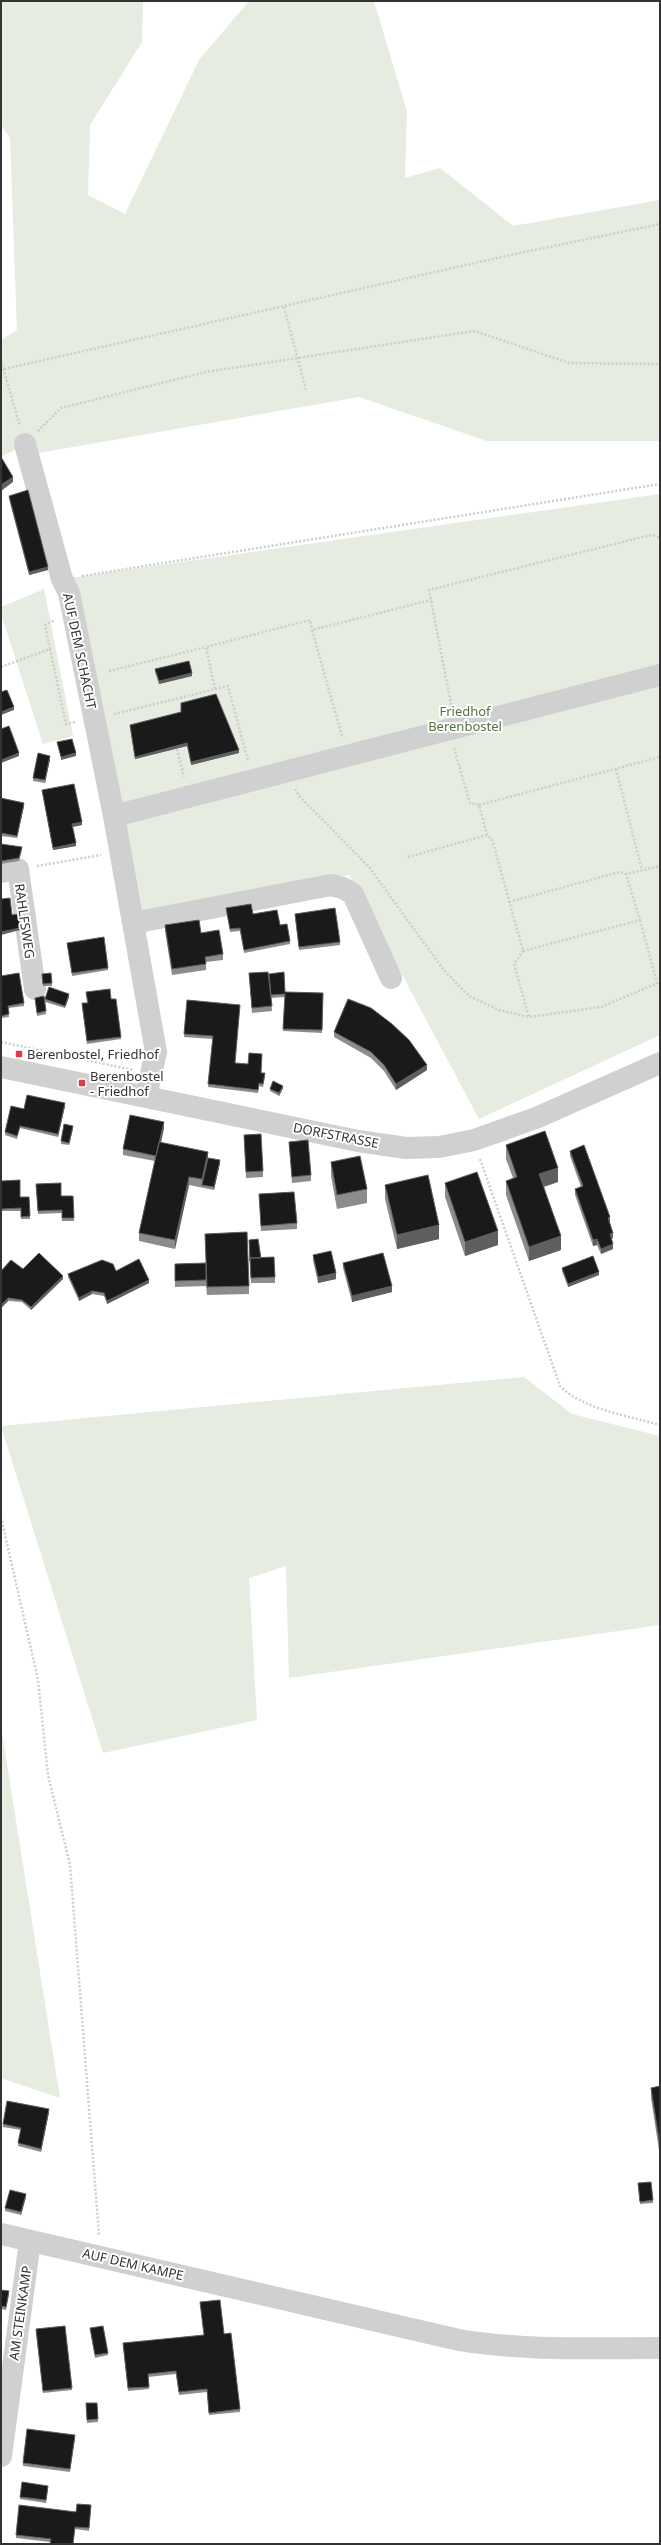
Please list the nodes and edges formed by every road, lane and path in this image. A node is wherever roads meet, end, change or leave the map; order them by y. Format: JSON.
{"nodes":[{"id":1,"x":660,"y":224,"type":"edge"},
{"id":2,"x":284,"y":306,"type":"junction"},
{"id":3,"x":298,"y":358,"type":"junction"},
{"id":4,"x":1,"y":361,"type":"edge"},
{"id":5,"x":660,"y":364,"type":"edge"},
{"id":6,"x":4,"y":369,"type":"junction"},
{"id":7,"x":306,"y":390,"type":"dead end"},
{"id":8,"x":25,"y":444,"type":"junction"},
{"id":9,"x":660,"y":484,"type":"edge"},
{"id":10,"x":660,"y":538,"type":"edge"},
{"id":11,"x":62,"y":579,"type":"junction"},
{"id":12,"x":431,"y":600,"type":"junction"},
{"id":13,"x":57,"y":619,"type":"dead end"},
{"id":14,"x":312,"y":630,"type":"junction"},
{"id":15,"x":206,"y":647,"type":"junction"},
{"id":16,"x":50,"y":648,"type":"junction"},
{"id":17,"x":1,"y":667,"type":"edge"},
{"id":18,"x":109,"y":671,"type":"dead end"},
{"id":19,"x":660,"y":675,"type":"edge"},
{"id":20,"x":216,"y":689,"type":"junction"},
{"id":21,"x":95,"y":718,"type":"junction"},
{"id":22,"x":452,"y":728,"type":"junction"},
{"id":23,"x":177,"y":749,"type":"edge"},
{"id":24,"x":347,"y":756,"type":"junction"},
{"id":25,"x":660,"y":757,"type":"edge"},
{"id":26,"x":616,"y":769,"type":"junction"},
{"id":27,"x":286,"y":772,"type":"junction"},
{"id":28,"x":253,"y":780,"type":"junction"},
{"id":29,"x":188,"y":797,"type":"junction"},
{"id":30,"x":479,"y":805,"type":"junction"},
{"id":31,"x":114,"y":816,"type":"junction"},
{"id":32,"x":487,"y":835,"type":"junction"},
{"id":33,"x":120,"y":848,"type":"junction"},
{"id":34,"x":408,"y":857,"type":"dead end"},
{"id":35,"x":660,"y":866,"type":"edge"},
{"id":36,"x":9,"y":870,"type":"edge"},
{"id":37,"x":642,"y":870,"type":"junction"},
{"id":38,"x":626,"y":874,"type":"junction"},
{"id":39,"x":509,"y":902,"type":"junction"},
{"id":40,"x":640,"y":920,"type":"junction"},
{"id":41,"x":133,"y":923,"type":"junction"},
{"id":42,"x":523,"y":951,"type":"junction"},
{"id":43,"x":391,"y":978,"type":"dead end"},
{"id":44,"x":658,"y":982,"type":"edge"},
{"id":45,"x":34,"y":989,"type":"dead end"},
{"id":46,"x":529,"y":1016,"type":"junction"},
{"id":47,"x":1,"y":1042,"type":"edge"},
{"id":48,"x":660,"y":1063,"type":"edge"},
{"id":49,"x":1,"y":1067,"type":"edge"},
{"id":50,"x":148,"y":1086,"type":"junction"},
{"id":51,"x":474,"y":1140,"type":"junction"},
{"id":52,"x":660,"y":1425,"type":"edge"},
{"id":53,"x":1,"y":1517,"type":"edge"},
{"id":54,"x":1,"y":2234,"type":"edge"},
{"id":55,"x":30,"y":2241,"type":"junction"},
{"id":56,"x":101,"y":2256,"type":"junction"},
{"id":57,"x":660,"y":2348,"type":"edge"},
{"id":58,"x":1,"y":2456,"type":"edge"}],
"edges":[{"from":1,"to":2,"type":"path"},
{"from":2,"to":3,"type":"path"},
{"from":2,"to":6,"type":"path"},
{"from":3,"to":5,"type":"path"},
{"from":3,"to":7,"type":"path"},
{"from":3,"to":8,"type":"path"},
{"from":4,"to":6,"type":"path"},
{"from":6,"to":8,"type":"path"},
{"from":8,"to":11,"type":"street","name":"AUF DEM SCHACHT"},
{"from":9,"to":11,"type":"path"},
{"from":10,"to":12,"type":"path"},
{"from":11,"to":21,"type":"street","name":"AUF DEM SCHACHT"},
{"from":12,"to":14,"type":"path"},
{"from":12,"to":22,"type":"path"},
{"from":13,"to":16,"type":"path"},
{"from":14,"to":15,"type":"path"},
{"from":14,"to":24,"type":"path"},
{"from":15,"to":18,"type":"path"},
{"from":15,"to":20,"type":"path"},
{"from":16,"to":17,"type":"path"},
{"from":16,"to":21,"type":"path"},
{"from":19,"to":22,"type":"street"},
{"from":20,"to":21,"type":"path"},
{"from":20,"to":28,"type":"path"},
{"from":21,"to":31,"type":"street","name":"AUF DEM SCHACHT"},
{"from":22,"to":24,"type":"street"},
{"from":22,"to":30,"type":"path"},
{"from":23,"to":29,"type":"path"},
{"from":24,"to":27,"type":"street"},
{"from":25,"to":26,"type":"path"},
{"from":26,"to":30,"type":"path"},
{"from":26,"to":37,"type":"path"},
{"from":27,"to":28,"type":"street"},
{"from":27,"to":46,"type":"path"},
{"from":28,"to":29,"type":"street"},
{"from":29,"to":31,"type":"street"},
{"from":30,"to":32,"type":"path"},
{"from":31,"to":33,"type":"street","name":"AUF DEM SCHACHT"},
{"from":32,"to":34,"type":"path"},
{"from":32,"to":39,"type":"path"},
{"from":33,"to":36,"type":"path"},
{"from":33,"to":41,"type":"street","name":"AUF DEM SCHACHT"},
{"from":35,"to":37,"type":"path"},
{"from":36,"to":45,"type":"street","name":"RAHLFSWEG"},
{"from":37,"to":38,"type":"path"},
{"from":38,"to":39,"type":"path"},
{"from":38,"to":40,"type":"path"},
{"from":39,"to":42,"type":"path"},
{"from":40,"to":42,"type":"path"},
{"from":40,"to":44,"type":"path"},
{"from":41,"to":43,"type":"street"},
{"from":41,"to":50,"type":"street","name":"AUF DEM SCHACHT"},
{"from":42,"to":46,"type":"path"},
{"from":44,"to":46,"type":"path"},
{"from":47,"to":50,"type":"path"},
{"from":48,"to":51,"type":"street","name":"DORFSTRASSE"},
{"from":49,"to":50,"type":"street","name":"DORFSTRASSE"},
{"from":50,"to":51,"type":"street","name":"DORFSTRASSE"},
{"from":51,"to":52,"type":"path"},
{"from":53,"to":56,"type":"path"},
{"from":54,"to":55,"type":"street","name":"AUF DEM KAMPE"},
{"from":55,"to":56,"type":"street","name":"AUF DEM KAMPE"},
{"from":55,"to":58,"type":"street","name":"AM STEINKAMP"},
{"from":56,"to":57,"type":"street","name":"AUF DEM KAMPE"}]}
